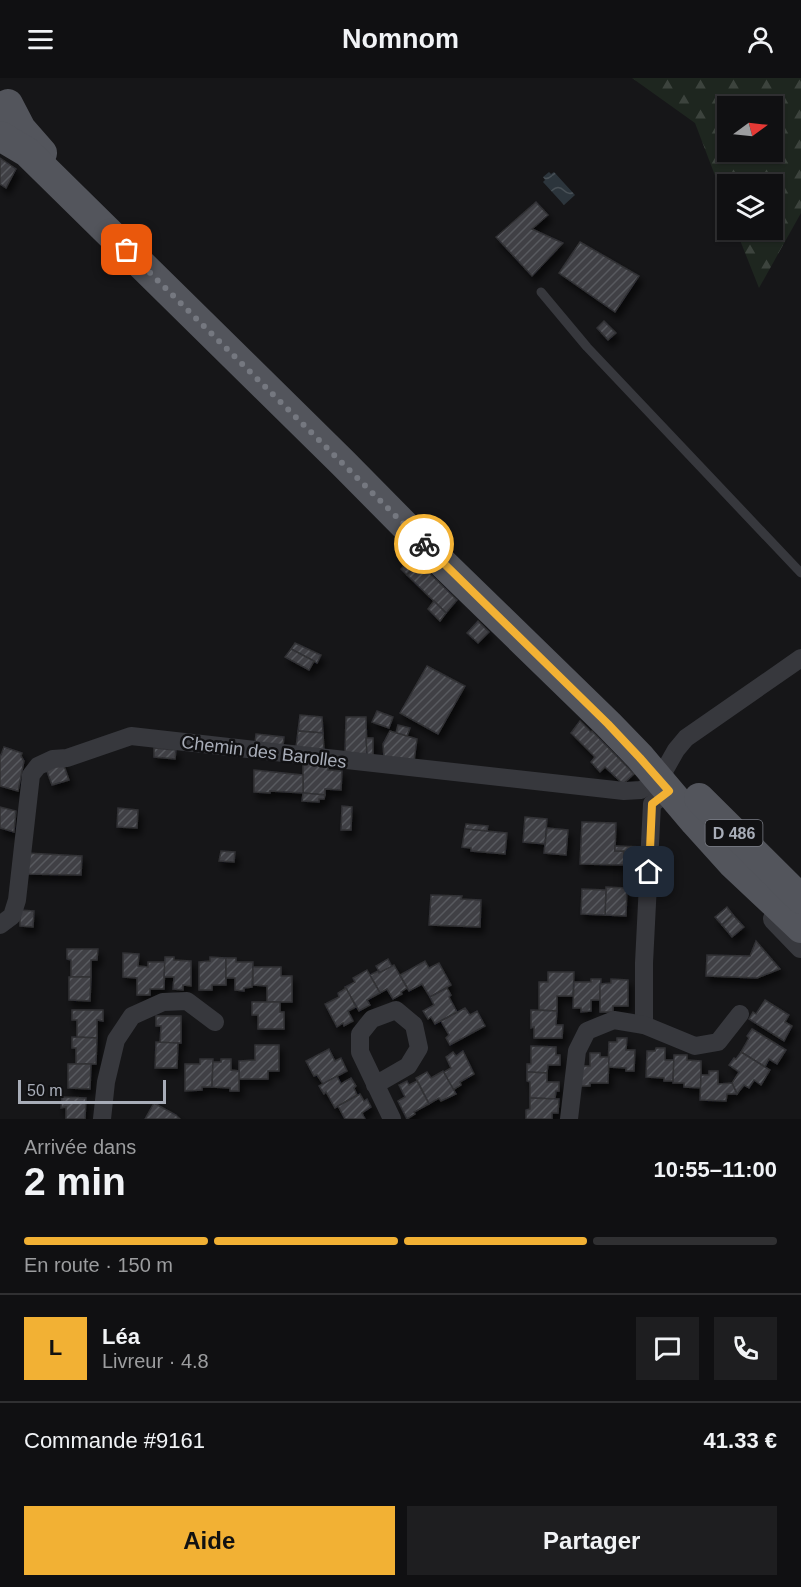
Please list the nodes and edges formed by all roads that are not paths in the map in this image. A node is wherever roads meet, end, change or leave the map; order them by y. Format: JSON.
{"nodes":[{"id":1,"x":7,"y":99,"type":"edge"},
{"id":2,"x":0,"y":136,"type":"edge"},
{"id":3,"x":542,"y":292,"type":"dead end"},
{"id":4,"x":801,"y":573,"type":"edge"},
{"id":5,"x":801,"y":658,"type":"edge"},
{"id":6,"x":665,"y":780,"type":"junction"},
{"id":7,"x":732,"y":863,"type":"junction"},
{"id":8,"x":801,"y":899,"type":"edge"},
{"id":9,"x":0,"y":925,"type":"edge"},
{"id":10,"x":801,"y":928,"type":"edge"},
{"id":11,"x":801,"y":947,"type":"edge"},
{"id":12,"x":740,"y":1014,"type":"dead end"},
{"id":13,"x":215,"y":1022,"type":"dead end"},
{"id":14,"x":644,"y":1025,"type":"junction"},
{"id":15,"x":375,"y":1085,"type":"dead end"},
{"id":16,"x":102,"y":1119,"type":"edge"},
{"id":17,"x":392,"y":1119,"type":"edge"},
{"id":18,"x":569,"y":1119,"type":"edge"}],
"edges":[{"from":1,"to":6,"type":"main road","number":"D 486"},
{"from":2,"to":6,"type":"main road","number":"D 486"},
{"from":3,"to":4,"type":"lane"},
{"from":5,"to":6,"type":"street"},
{"from":6,"to":7,"type":"main road","number":"D 486"},
{"from":6,"to":8,"type":"main road","number":"D 486"},
{"from":6,"to":9,"type":"street","name":"Chemin des Barolles"},
{"from":6,"to":14,"type":"street"},
{"from":7,"to":10,"type":"main road","number":"D 486"},
{"from":7,"to":11,"type":"street"},
{"from":12,"to":14,"type":"street"},
{"from":13,"to":16,"type":"street"},
{"from":14,"to":18,"type":"street"},
{"from":15,"to":17,"type":"street"}]}
